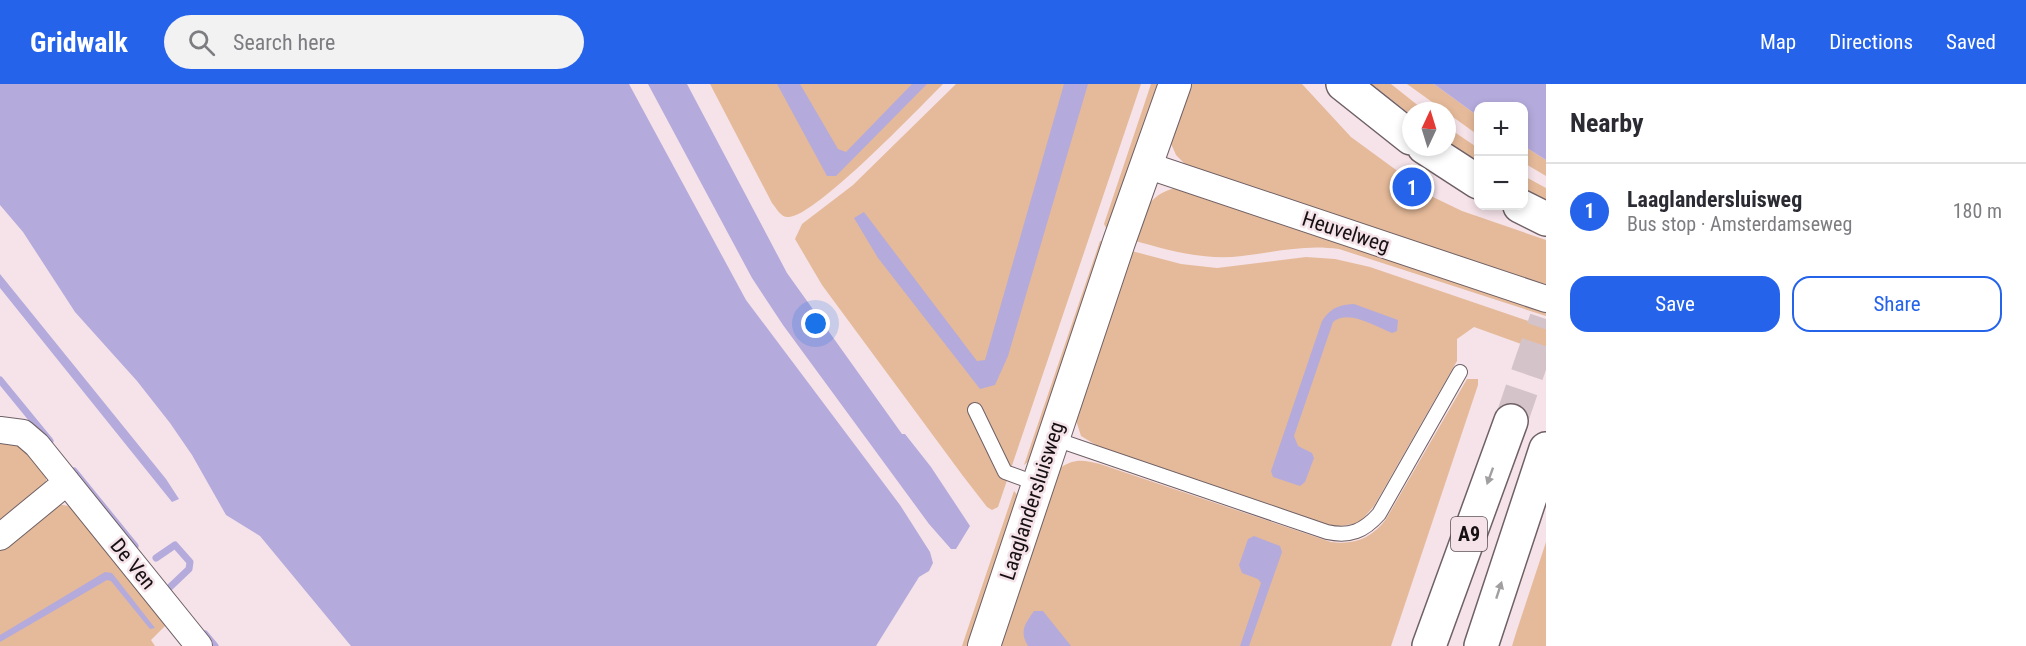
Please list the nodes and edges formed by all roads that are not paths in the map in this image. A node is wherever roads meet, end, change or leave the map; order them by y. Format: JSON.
{"nodes":[{"id":1,"x":1175,"y":84,"type":"edge"},
{"id":2,"x":1343,"y":84,"type":"edge"},
{"id":3,"x":1402,"y":131,"type":"edge"},
{"id":4,"x":1438,"y":156,"type":"edge"},
{"id":5,"x":1146,"y":165,"type":"junction"},
{"id":6,"x":1474,"y":179,"type":"edge"},
{"id":7,"x":1528,"y":210,"type":"edge"},
{"id":8,"x":1546,"y":219,"type":"edge"},
{"id":9,"x":1546,"y":298,"type":"edge"},
{"id":10,"x":1460,"y":372,"type":"dead end"},
{"id":11,"x":975,"y":410,"type":"dead end"},
{"id":12,"x":1511,"y":421,"type":"tunnel mouth"},
{"id":13,"x":0,"y":430,"type":"edge"},
{"id":14,"x":1052,"y":438,"type":"junction"},
{"id":15,"x":1546,"y":449,"type":"edge"},
{"id":16,"x":67,"y":482,"type":"junction"},
{"id":17,"x":1038,"y":484,"type":"junction"},
{"id":18,"x":0,"y":537,"type":"edge"},
{"id":19,"x":199,"y":646,"type":"edge"},
{"id":20,"x":984,"y":646,"type":"edge"},
{"id":21,"x":1429,"y":646,"type":"edge"},
{"id":22,"x":1480,"y":646,"type":"edge"}],
"edges":[{"from":1,"to":5,"type":"street","name":"Laaglandersluisweg"},
{"from":2,"to":3,"type":"main road"},
{"from":4,"to":6,"type":"main road"},
{"from":5,"to":9,"type":"street","name":"Heuvelweg"},
{"from":5,"to":14,"type":"street","name":"Laaglandersluisweg"},
{"from":7,"to":8,"type":"main road"},
{"from":10,"to":14,"type":"lane"},
{"from":11,"to":17,"type":"lane"},
{"from":12,"to":21,"type":"main road","number":"A9","one_way":true},
{"from":13,"to":16,"type":"street","name":"De Ven"},
{"from":14,"to":17,"type":"street","name":"Laaglandersluisweg"},
{"from":22,"to":15,"type":"main road","number":"A9","one_way":true},
{"from":16,"to":18,"type":"street"},
{"from":16,"to":19,"type":"street","name":"De Ven"},
{"from":17,"to":20,"type":"street","name":"Laaglandersluisweg"}]}
